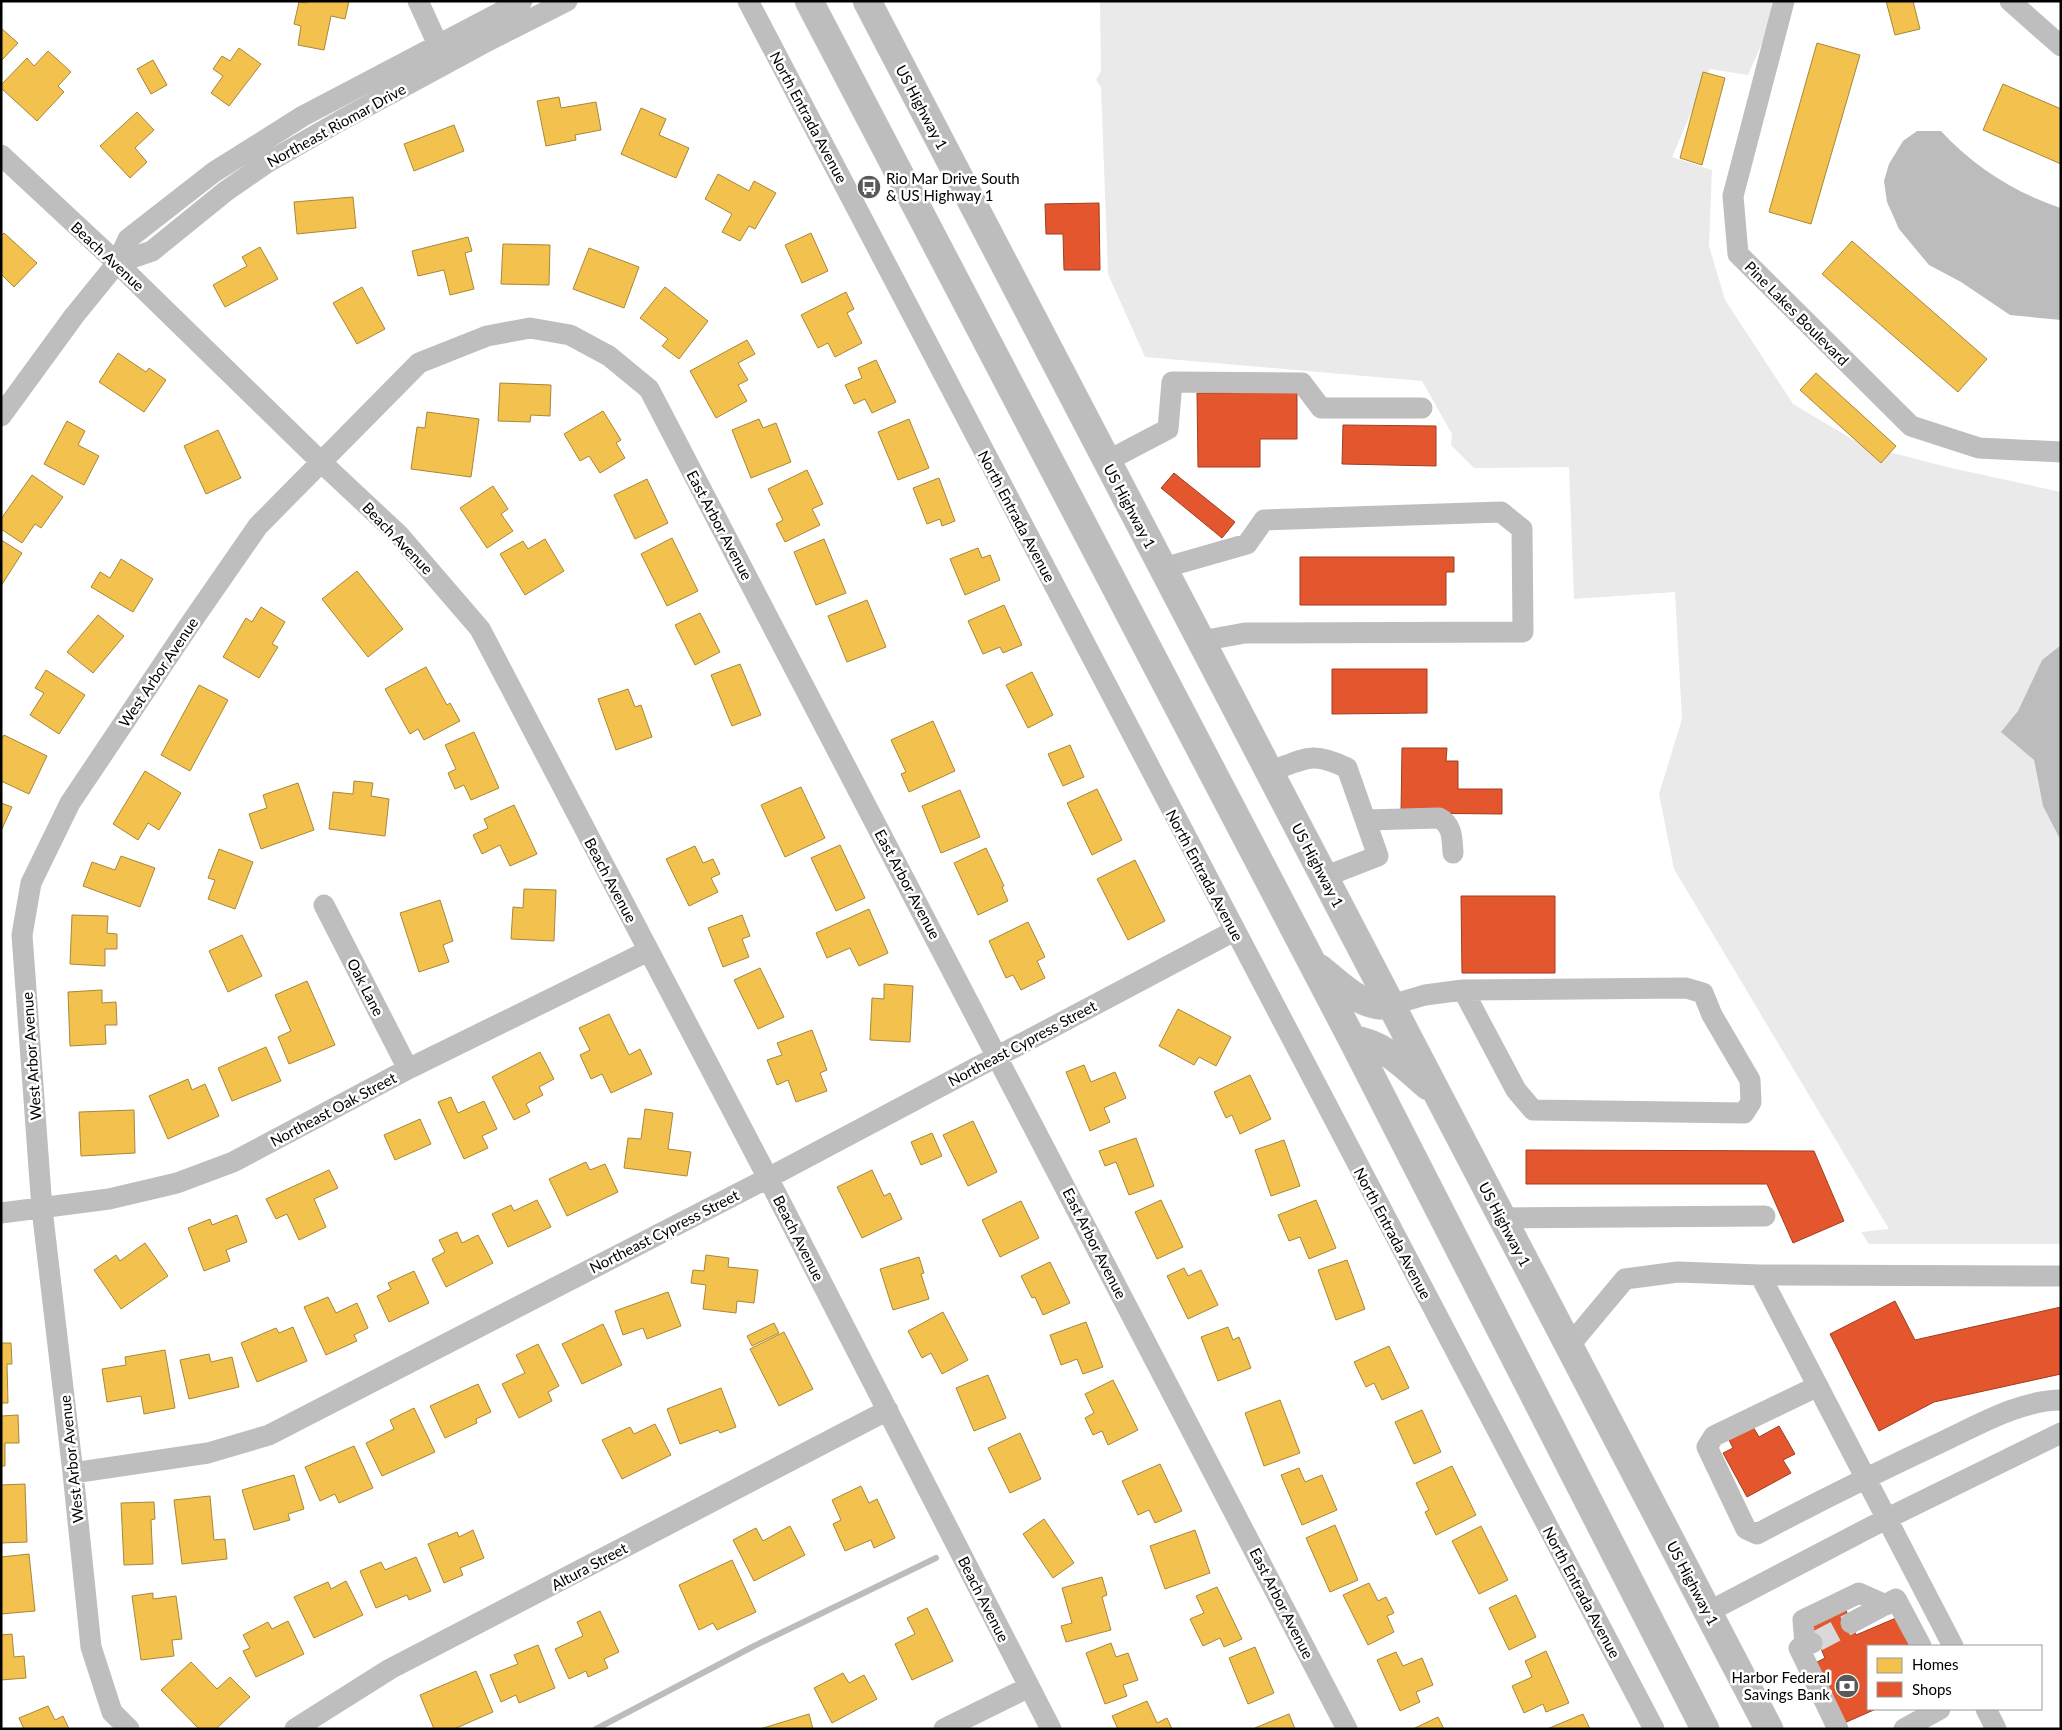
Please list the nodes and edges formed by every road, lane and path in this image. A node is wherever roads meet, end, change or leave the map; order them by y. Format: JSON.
{"nodes":[{"id":1,"x":418,"y":1,"type":"edge"},
{"id":2,"x":567,"y":1,"type":"edge"},
{"id":3,"x":748,"y":1,"type":"edge"},
{"id":4,"x":809,"y":1,"type":"edge"},
{"id":5,"x":867,"y":1,"type":"edge"},
{"id":6,"x":1784,"y":1,"type":"edge"},
{"id":7,"x":2010,"y":1,"type":"edge"},
{"id":8,"x":518,"y":8,"type":"edge"},
{"id":9,"x":762,"y":11,"type":"edge"},
{"id":10,"x":2061,"y":46,"type":"edge"},
{"id":11,"x":442,"y":54,"type":"junction"},
{"id":12,"x":1,"y":156,"type":"edge"},
{"id":13,"x":117,"y":263,"type":"junction"},
{"id":14,"x":1422,"y":408,"type":"dead end"},
{"id":15,"x":1,"y":416,"type":"edge"},
{"id":16,"x":2061,"y":452,"type":"edge"},
{"id":17,"x":1107,"y":461,"type":"junction"},
{"id":18,"x":321,"y":462,"type":"junction"},
{"id":19,"x":1163,"y":568,"type":"junction"},
{"id":20,"x":1201,"y":641,"type":"junction"},
{"id":21,"x":1270,"y":772,"type":"junction"},
{"id":22,"x":1366,"y":820,"type":"junction"},
{"id":23,"x":1453,"y":853,"type":"dead end"},
{"id":24,"x":1324,"y":877,"type":"junction"},
{"id":25,"x":324,"y":905,"type":"dead end"},
{"id":26,"x":1234,"y":931,"type":"junction"},
{"id":27,"x":648,"y":951,"type":"junction"},
{"id":28,"x":1312,"y":962,"type":"junction"},
{"id":29,"x":1463,"y":990,"type":"junction"},
{"id":30,"x":1391,"y":1005,"type":"junction"},
{"id":31,"x":1352,"y":1038,"type":"junction"},
{"id":32,"x":997,"y":1056,"type":"junction"},
{"id":33,"x":408,"y":1069,"type":"junction"},
{"id":34,"x":1437,"y":1093,"type":"junction"},
{"id":35,"x":768,"y":1178,"type":"junction"},
{"id":36,"x":42,"y":1209,"type":"junction"},
{"id":37,"x":1,"y":1213,"type":"edge"},
{"id":38,"x":1765,"y":1216,"type":"dead end"},
{"id":39,"x":1502,"y":1218,"type":"junction"},
{"id":40,"x":1760,"y":1274,"type":"junction"},
{"id":41,"x":2061,"y":1276,"type":"edge"},
{"id":42,"x":1569,"y":1346,"type":"junction"},
{"id":43,"x":1818,"y":1386,"type":"junction"},
{"id":44,"x":2061,"y":1400,"type":"edge"},
{"id":45,"x":888,"y":1410,"type":"junction"},
{"id":46,"x":2061,"y":1433,"type":"edge"},
{"id":47,"x":73,"y":1473,"type":"junction"},
{"id":48,"x":1865,"y":1477,"type":"junction"},
{"id":49,"x":1886,"y":1519,"type":"junction"},
{"id":50,"x":1886,"y":1604,"type":"junction"},
{"id":51,"x":1708,"y":1612,"type":"junction"},
{"id":52,"x":1851,"y":1623,"type":"tunnel mouth"},
{"id":53,"x":1920,"y":1645,"type":"edge"},
{"id":54,"x":1952,"y":1645,"type":"edge"},
{"id":55,"x":1029,"y":1687,"type":"junction"},
{"id":56,"x":1938,"y":1710,"type":"edge"},
{"id":57,"x":1986,"y":1710,"type":"edge"},
{"id":58,"x":129,"y":1729,"type":"edge"},
{"id":59,"x":295,"y":1729,"type":"edge"},
{"id":60,"x":944,"y":1729,"type":"edge"},
{"id":61,"x":1051,"y":1729,"type":"edge"},
{"id":62,"x":1347,"y":1729,"type":"edge"},
{"id":63,"x":1654,"y":1729,"type":"edge"},
{"id":64,"x":1705,"y":1729,"type":"edge"},
{"id":65,"x":1769,"y":1729,"type":"edge"},
{"id":66,"x":1838,"y":1729,"type":"edge"},
{"id":67,"x":1904,"y":1729,"type":"edge"},
{"id":68,"x":1996,"y":1729,"type":"edge"}],
"edges":[{"from":1,"to":11,"type":"street"},
{"from":2,"to":8,"type":"street","name":"Northeast Riomar Drive"},
{"from":3,"to":9,"type":"street","name":"North Entrada Avenue"},
{"from":4,"to":28,"type":"main road"},
{"from":5,"to":17,"type":"main road","name":"US Highway 1"},
{"from":6,"to":16,"type":"street","name":"Pine Lakes Boulevard"},
{"from":7,"to":10,"type":"street"},
{"from":8,"to":11,"type":"street","name":"Northeast Riomar Drive"},
{"from":9,"to":26,"type":"street","name":"North Entrada Avenue"},
{"from":11,"to":13,"type":"street","name":"Northeast Riomar Drive"},
{"from":12,"to":13,"type":"street","name":"Beach Avenue"},
{"from":13,"to":15,"type":"street","name":"Northeast Riomar Drive"},
{"from":13,"to":18,"type":"street","name":"Beach Avenue"},
{"from":14,"to":17,"type":"street"},
{"from":17,"to":19,"type":"main road","name":"US Highway 1"},
{"from":18,"to":27,"type":"street","name":"Beach Avenue"},
{"from":18,"to":32,"type":"street","name":"East Arbor Avenue"},
{"from":18,"to":36,"type":"street","name":"West Arbor Avenue"},
{"from":19,"to":20,"type":"main road","name":"US Highway 1"},
{"from":19,"to":20,"type":"street"},
{"from":20,"to":21,"type":"main road","name":"US Highway 1"},
{"from":21,"to":22,"type":"street"},
{"from":21,"to":24,"type":"main road","name":"US Highway 1"},
{"from":22,"to":23,"type":"street"},
{"from":22,"to":24,"type":"street"},
{"from":24,"to":30,"type":"main road","name":"US Highway 1"},
{"from":25,"to":33,"type":"street","name":"Oak Lane"},
{"from":26,"to":32,"type":"street","name":"Northeast Cypress Street"},
{"from":26,"to":63,"type":"street","name":"North Entrada Avenue"},
{"from":27,"to":33,"type":"street","name":"Northeast Oak Street"},
{"from":27,"to":35,"type":"street","name":"Beach Avenue"},
{"from":28,"to":30,"type":"main road"},
{"from":28,"to":31,"type":"main road"},
{"from":29,"to":29,"type":"street"},
{"from":29,"to":30,"type":"street"},
{"from":30,"to":34,"type":"main road","name":"US Highway 1"},
{"from":31,"to":34,"type":"main road"},
{"from":31,"to":64,"type":"main road"},
{"from":32,"to":35,"type":"street","name":"Northeast Cypress Street"},
{"from":32,"to":62,"type":"street","name":"East Arbor Avenue"},
{"from":33,"to":36,"type":"street","name":"Northeast Oak Street"},
{"from":34,"to":39,"type":"main road","name":"US Highway 1"},
{"from":35,"to":45,"type":"street","name":"Beach Avenue"},
{"from":35,"to":47,"type":"street","name":"Northeast Cypress Street"},
{"from":36,"to":37,"type":"street","name":"Northeast Oak Street"},
{"from":36,"to":47,"type":"street","name":"West Arbor Avenue"},
{"from":38,"to":39,"type":"street"},
{"from":39,"to":42,"type":"main road","name":"US Highway 1"},
{"from":40,"to":41,"type":"street"},
{"from":40,"to":42,"type":"street"},
{"from":40,"to":43,"type":"street"},
{"from":42,"to":51,"type":"main road","name":"US Highway 1"},
{"from":43,"to":48,"type":"street"},
{"from":43,"to":48,"type":"street"},
{"from":44,"to":48,"type":"street"},
{"from":45,"to":55,"type":"street","name":"Beach Avenue"},
{"from":45,"to":59,"type":"street","name":"Altura Street"},
{"from":46,"to":49,"type":"street"},
{"from":47,"to":58,"type":"street","name":"West Arbor Avenue"},
{"from":48,"to":49,"type":"street"},
{"from":49,"to":51,"type":"street"},
{"from":49,"to":54,"type":"street"},
{"from":50,"to":52,"type":"street"},
{"from":50,"to":53,"type":"street"},
{"from":50,"to":66,"type":"street"},
{"from":51,"to":65,"type":"main road","name":"US Highway 1"},
{"from":55,"to":60,"type":"street"},
{"from":55,"to":61,"type":"street","name":"Beach Avenue"},
{"from":56,"to":67,"type":"street"},
{"from":57,"to":68,"type":"street"}]}
